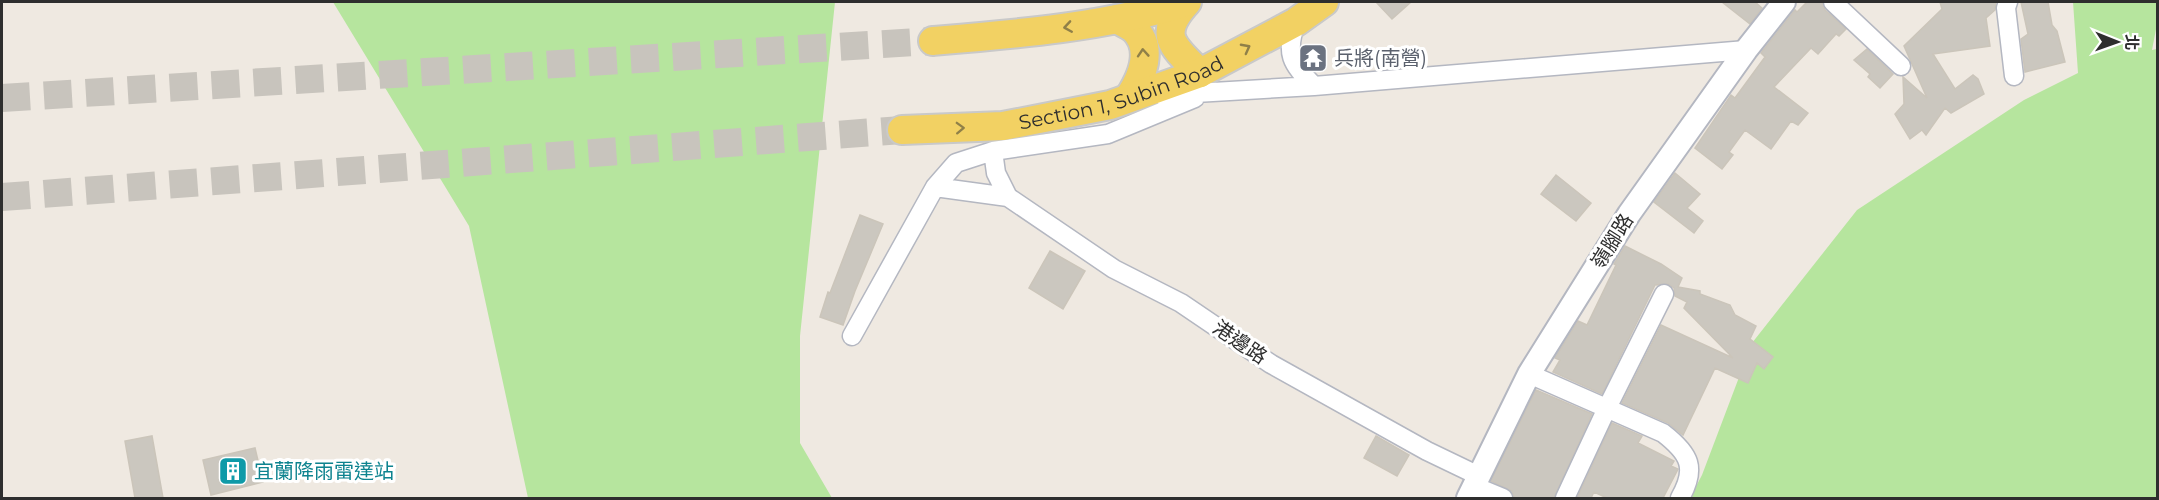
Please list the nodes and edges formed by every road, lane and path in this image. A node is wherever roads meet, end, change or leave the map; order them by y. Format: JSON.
{"nodes":[{"id":1,"x":1187,"y":2,"type":"edge"},
{"id":2,"x":1324,"y":2,"type":"edge"},
{"id":3,"x":1784,"y":2,"type":"edge"},
{"id":4,"x":1833,"y":2,"type":"edge"},
{"id":5,"x":2008,"y":2,"type":"edge"},
{"id":6,"x":1117,"y":19,"type":"junction"},
{"id":7,"x":1296,"y":22,"type":"junction"},
{"id":8,"x":933,"y":41,"type":"tunnel mouth"},
{"id":9,"x":1746,"y":50,"type":"junction"},
{"id":10,"x":1901,"y":66,"type":"dead end"},
{"id":11,"x":2014,"y":76,"type":"dead end"},
{"id":12,"x":1204,"y":83,"type":"junction"},
{"id":13,"x":1314,"y":86,"type":"junction"},
{"id":14,"x":1130,"y":96,"type":"junction"},
{"id":15,"x":902,"y":130,"type":"tunnel mouth"},
{"id":16,"x":993,"y":151,"type":"junction"},
{"id":17,"x":935,"y":187,"type":"junction"},
{"id":18,"x":1008,"y":197,"type":"junction"},
{"id":19,"x":1664,"y":294,"type":"dead end"},
{"id":20,"x":852,"y":336,"type":"dead end"},
{"id":21,"x":1529,"y":374,"type":"junction"},
{"id":22,"x":1607,"y":408,"type":"junction"},
{"id":23,"x":1474,"y":487,"type":"edge"},
{"id":24,"x":1503,"y":498,"type":"edge"},
{"id":25,"x":1565,"y":498,"type":"edge"},
{"id":26,"x":1680,"y":498,"type":"edge"}],
"edges":[{"from":1,"to":6,"type":"main road"},
{"from":1,"to":12,"type":"main road"},
{"from":2,"to":7,"type":"main road","name":"Section 1, Subin Road"},
{"from":3,"to":9,"type":"street","name":"嶺腳路"},
{"from":4,"to":10,"type":"street"},
{"from":5,"to":11,"type":"street"},
{"from":6,"to":8,"type":"main road","one_way":true},
{"from":14,"to":6,"type":"main road","one_way":true},
{"from":12,"to":7,"type":"main road","name":"Section 1, Subin Road","one_way":true},
{"from":7,"to":13,"type":"street"},
{"from":9,"to":13,"type":"street"},
{"from":9,"to":21,"type":"street","name":"嶺腳路"},
{"from":12,"to":13,"type":"street"},
{"from":12,"to":14,"type":"main road","name":"Section 1, Subin Road"},
{"from":12,"to":16,"type":"street"},
{"from":15,"to":14,"type":"main road","name":"Section 1, Subin Road","one_way":true},
{"from":16,"to":17,"type":"street"},
{"from":16,"to":18,"type":"street"},
{"from":17,"to":18,"type":"street"},
{"from":17,"to":20,"type":"street"},
{"from":18,"to":23,"type":"street","name":"港邊路"},
{"from":19,"to":22,"type":"street"},
{"from":21,"to":22,"type":"street"},
{"from":21,"to":23,"type":"street","name":"嶺腳路"},
{"from":22,"to":25,"type":"street"},
{"from":22,"to":26,"type":"street"},
{"from":23,"to":24,"type":"street","name":"港邊路"}]}
